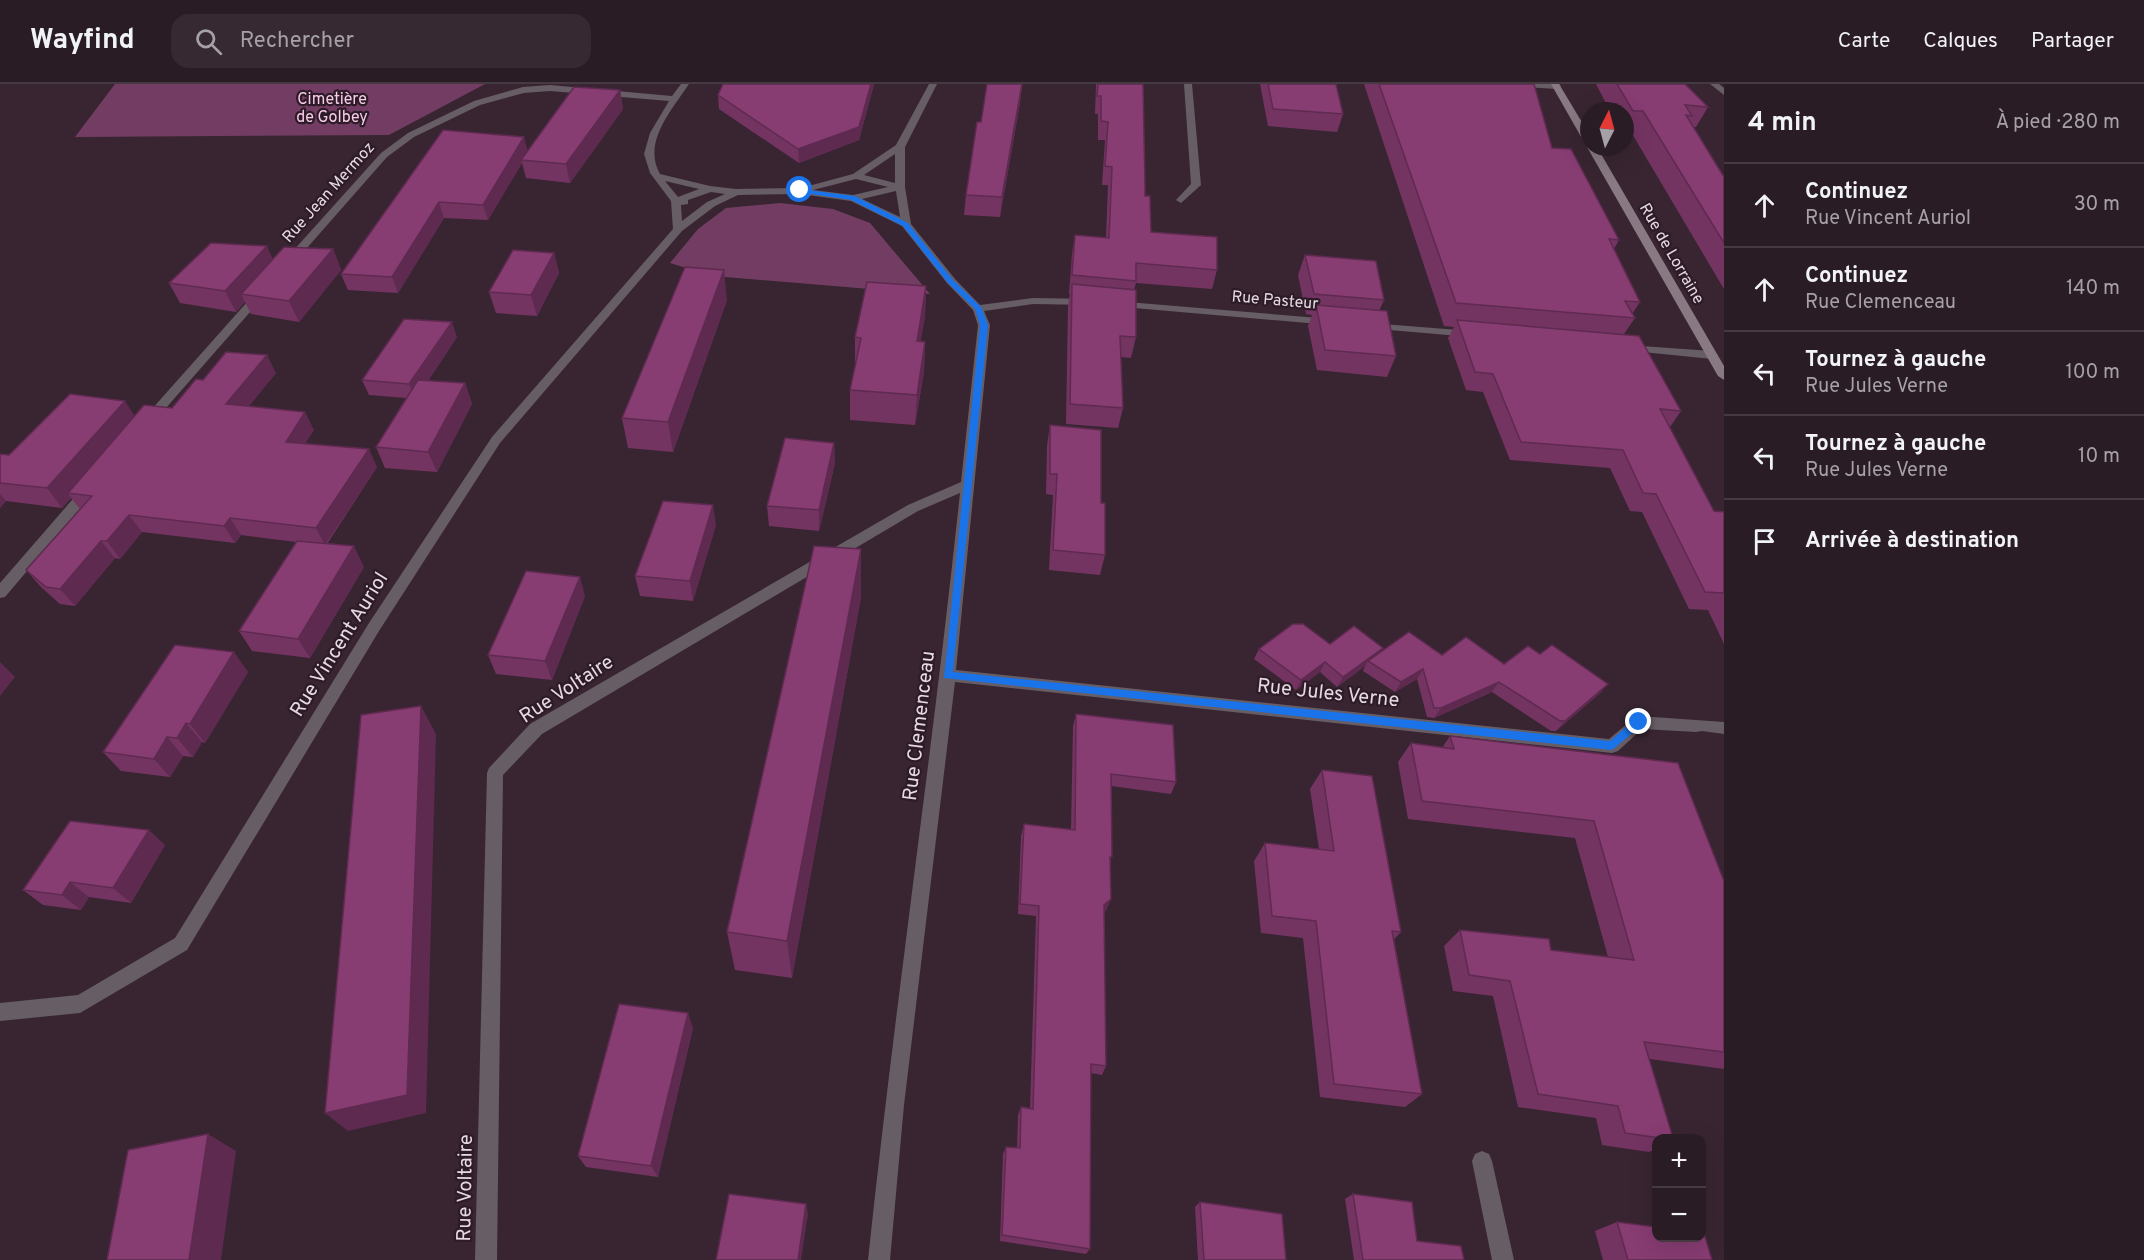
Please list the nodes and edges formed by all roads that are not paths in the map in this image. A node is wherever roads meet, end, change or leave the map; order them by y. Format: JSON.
{"nodes":[{"id":1,"x":685,"y":84,"type":"edge"},
{"id":2,"x":933,"y":84,"type":"edge"},
{"id":3,"x":1188,"y":84,"type":"edge"},
{"id":4,"x":1524,"y":84,"type":"edge"},
{"id":5,"x":1714,"y":84,"type":"edge"},
{"id":6,"x":1556,"y":85,"type":"edge"},
{"id":7,"x":1724,"y":92,"type":"edge"},
{"id":8,"x":675,"y":99,"type":"junction"},
{"id":9,"x":1580,"y":126,"type":"edge"},
{"id":10,"x":900,"y":147,"type":"junction"},
{"id":11,"x":1597,"y":156,"type":"edge"},
{"id":12,"x":657,"y":176,"type":"junction"},
{"id":13,"x":856,"y":176,"type":"junction"},
{"id":14,"x":900,"y":187,"type":"junction"},
{"id":15,"x":710,"y":189,"type":"junction"},
{"id":16,"x":800,"y":190,"type":"junction"},
{"id":17,"x":736,"y":192,"type":"junction"},
{"id":18,"x":853,"y":198,"type":"junction"},
{"id":19,"x":1181,"y":200,"type":"dead end"},
{"id":20,"x":676,"y":201,"type":"junction"},
{"id":21,"x":711,"y":204,"type":"junction"},
{"id":22,"x":906,"y":224,"type":"junction"},
{"id":23,"x":678,"y":229,"type":"junction"},
{"id":24,"x":282,"y":269,"type":"edge"},
{"id":25,"x":267,"y":287,"type":"edge"},
{"id":26,"x":978,"y":309,"type":"junction"},
{"id":27,"x":1478,"y":335,"type":"edge"},
{"id":28,"x":1609,"y":346,"type":"edge"},
{"id":29,"x":1712,"y":355,"type":"junction"},
{"id":30,"x":1724,"y":376,"type":"edge"},
{"id":31,"x":136,"y":434,"type":"edge"},
{"id":32,"x":98,"y":478,"type":"edge"},
{"id":33,"x":968,"y":484,"type":"junction"},
{"id":34,"x":0,"y":593,"type":"edge"},
{"id":35,"x":948,"y":675,"type":"junction"},
{"id":36,"x":1724,"y":728,"type":"edge"},
{"id":37,"x":0,"y":1012,"type":"edge"},
{"id":38,"x":1482,"y":1161,"type":"dead end"},
{"id":39,"x":486,"y":1260,"type":"edge"},
{"id":40,"x":879,"y":1260,"type":"edge"},
{"id":41,"x":1503,"y":1260,"type":"edge"}],
"edges":[{"from":1,"to":8,"type":"street"},
{"from":2,"to":10,"type":"street"},
{"from":3,"to":19,"type":"street"},
{"from":4,"to":6,"type":"street"},
{"from":5,"to":7,"type":"street"},
{"from":6,"to":9,"type":"main road"},
{"from":8,"to":12,"type":"street"},
{"from":8,"to":24,"type":"street","name":"Rue Jean Mermoz"},
{"from":10,"to":13,"type":"street"},
{"from":10,"to":14,"type":"street"},
{"from":11,"to":29,"type":"main road","name":"Rue de Lorraine"},
{"from":12,"to":15,"type":"street","name":"Rue Vincent Auriol"},
{"from":12,"to":20,"type":"street"},
{"from":13,"to":14,"type":"street"},
{"from":13,"to":16,"type":"street"},
{"from":13,"to":18,"type":"street"},
{"from":14,"to":18,"type":"street"},
{"from":14,"to":22,"type":"street"},
{"from":15,"to":17,"type":"street","name":"Rue Vincent Auriol"},
{"from":15,"to":20,"type":"street","name":"Rue Vincent Auriol"},
{"from":15,"to":21,"type":"street"},
{"from":16,"to":17,"type":"street","name":"Rue Vincent Auriol"},
{"from":16,"to":18,"type":"street","name":"Rue Vincent Auriol"},
{"from":17,"to":21,"type":"street","name":"Rue Vincent Auriol"},
{"from":18,"to":22,"type":"street","name":"Rue Vincent Auriol"},
{"from":20,"to":21,"type":"street"},
{"from":20,"to":23,"type":"street"},
{"from":21,"to":23,"type":"street","name":"Rue Vincent Auriol"},
{"from":22,"to":26,"type":"street"},
{"from":23,"to":37,"type":"street","name":"Rue Vincent Auriol"},
{"from":25,"to":31,"type":"street"},
{"from":26,"to":27,"type":"street","name":"Rue Pasteur"},
{"from":26,"to":33,"type":"street","name":"Rue Clemenceau"},
{"from":28,"to":29,"type":"street"},
{"from":29,"to":30,"type":"main road","name":"Rue de Lorraine"},
{"from":32,"to":34,"type":"street"},
{"from":33,"to":35,"type":"street","name":"Rue Clemenceau"},
{"from":33,"to":39,"type":"street","name":"Rue Voltaire"},
{"from":35,"to":36,"type":"street","name":"Rue Jules Verne"},
{"from":35,"to":40,"type":"street","name":"Rue Clemenceau"},
{"from":38,"to":41,"type":"street"}]}
